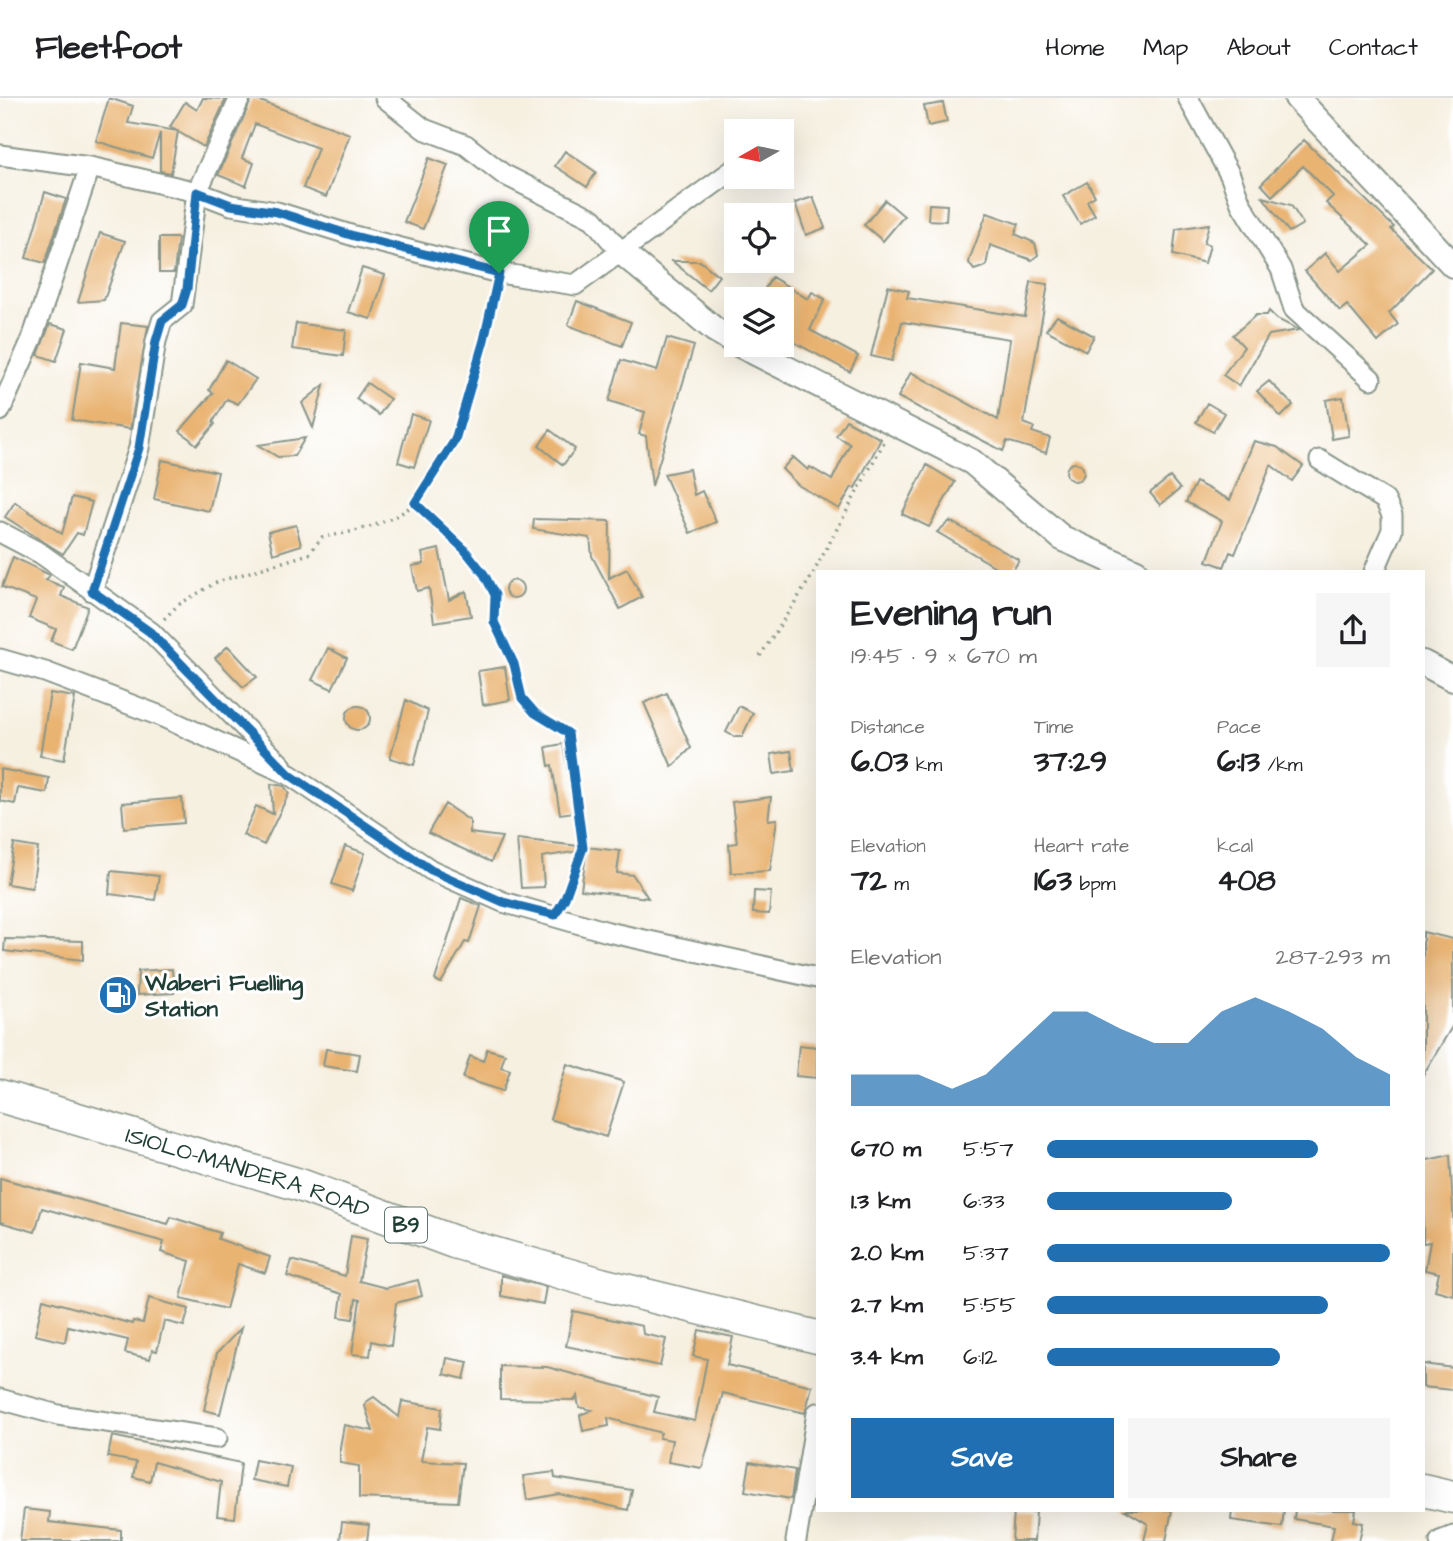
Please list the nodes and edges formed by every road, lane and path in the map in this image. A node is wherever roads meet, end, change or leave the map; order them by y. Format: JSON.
{"nodes":[{"id":1,"x":240,"y":98,"type":"edge"},
{"id":2,"x":385,"y":98,"type":"edge"},
{"id":3,"x":1188,"y":98,"type":"edge"},
{"id":4,"x":1297,"y":98,"type":"edge"},
{"id":5,"x":0,"y":155,"type":"edge"},
{"id":6,"x":90,"y":167,"type":"junction"},
{"id":7,"x":724,"y":176,"type":"edge"},
{"id":8,"x":197,"y":192,"type":"junction"},
{"id":9,"x":620,"y":251,"type":"junction"},
{"id":10,"x":1453,"y":265,"type":"edge"},
{"id":11,"x":499,"y":273,"type":"junction"},
{"id":12,"x":724,"y":335,"type":"edge"},
{"id":13,"x":764,"y":357,"type":"edge"},
{"id":14,"x":1371,"y":379,"type":"dead end"},
{"id":15,"x":0,"y":411,"type":"edge"},
{"id":16,"x":894,"y":421,"type":"junction"},
{"id":17,"x":1320,"y":460,"type":"dead end"},
{"id":18,"x":415,"y":503,"type":"junction"},
{"id":19,"x":0,"y":532,"type":"edge"},
{"id":20,"x":1132,"y":570,"type":"edge"},
{"id":21,"x":1375,"y":570,"type":"edge"},
{"id":22,"x":92,"y":591,"type":"junction"},
{"id":23,"x":150,"y":632,"type":"junction"},
{"id":24,"x":760,"y":656,"type":"dead end"},
{"id":25,"x":0,"y":659,"type":"edge"},
{"id":26,"x":1425,"y":664,"type":"edge"},
{"id":27,"x":1453,"y":679,"type":"edge"},
{"id":28,"x":290,"y":775,"type":"junction"},
{"id":29,"x":555,"y":915,"type":"junction"},
{"id":30,"x":816,"y":978,"type":"edge"},
{"id":31,"x":0,"y":1096,"type":"edge"},
{"id":32,"x":816,"y":1338,"type":"edge"},
{"id":33,"x":0,"y":1399,"type":"edge"},
{"id":34,"x":816,"y":1419,"type":"edge"},
{"id":35,"x":216,"y":1438,"type":"dead end"},
{"id":36,"x":1425,"y":1490,"type":"edge"},
{"id":37,"x":1453,"y":1497,"type":"edge"},
{"id":38,"x":1453,"y":1536,"type":"edge"},
{"id":39,"x":796,"y":1541,"type":"edge"},
{"id":40,"x":1440,"y":1541,"type":"edge"}],
"edges":[{"from":1,"to":8,"type":"street"},
{"from":2,"to":9,"type":"street"},
{"from":3,"to":14,"type":"street"},
{"from":4,"to":10,"type":"street"},
{"from":5,"to":6,"type":"street"},
{"from":6,"to":8,"type":"street"},
{"from":6,"to":15,"type":"street"},
{"from":7,"to":9,"type":"street"},
{"from":8,"to":11,"type":"street"},
{"from":8,"to":22,"type":"street"},
{"from":9,"to":11,"type":"street"},
{"from":9,"to":12,"type":"street"},
{"from":11,"to":18,"type":"path"},
{"from":13,"to":16,"type":"street"},
{"from":16,"to":20,"type":"street"},
{"from":16,"to":24,"type":"path"},
{"from":17,"to":21,"type":"street"},
{"from":18,"to":23,"type":"path"},
{"from":18,"to":29,"type":"path"},
{"from":19,"to":22,"type":"street"},
{"from":22,"to":23,"type":"street"},
{"from":23,"to":28,"type":"street"},
{"from":25,"to":28,"type":"street"},
{"from":26,"to":27,"type":"street"},
{"from":28,"to":29,"type":"street"},
{"from":29,"to":30,"type":"street"},
{"from":31,"to":32,"type":"highway","name":"ISIOLO-MANDERA ROAD","number":"B9"},
{"from":33,"to":35,"type":"street"},
{"from":34,"to":39,"type":"street"},
{"from":36,"to":37,"type":"highway"},
{"from":38,"to":40,"type":"street"}]}
